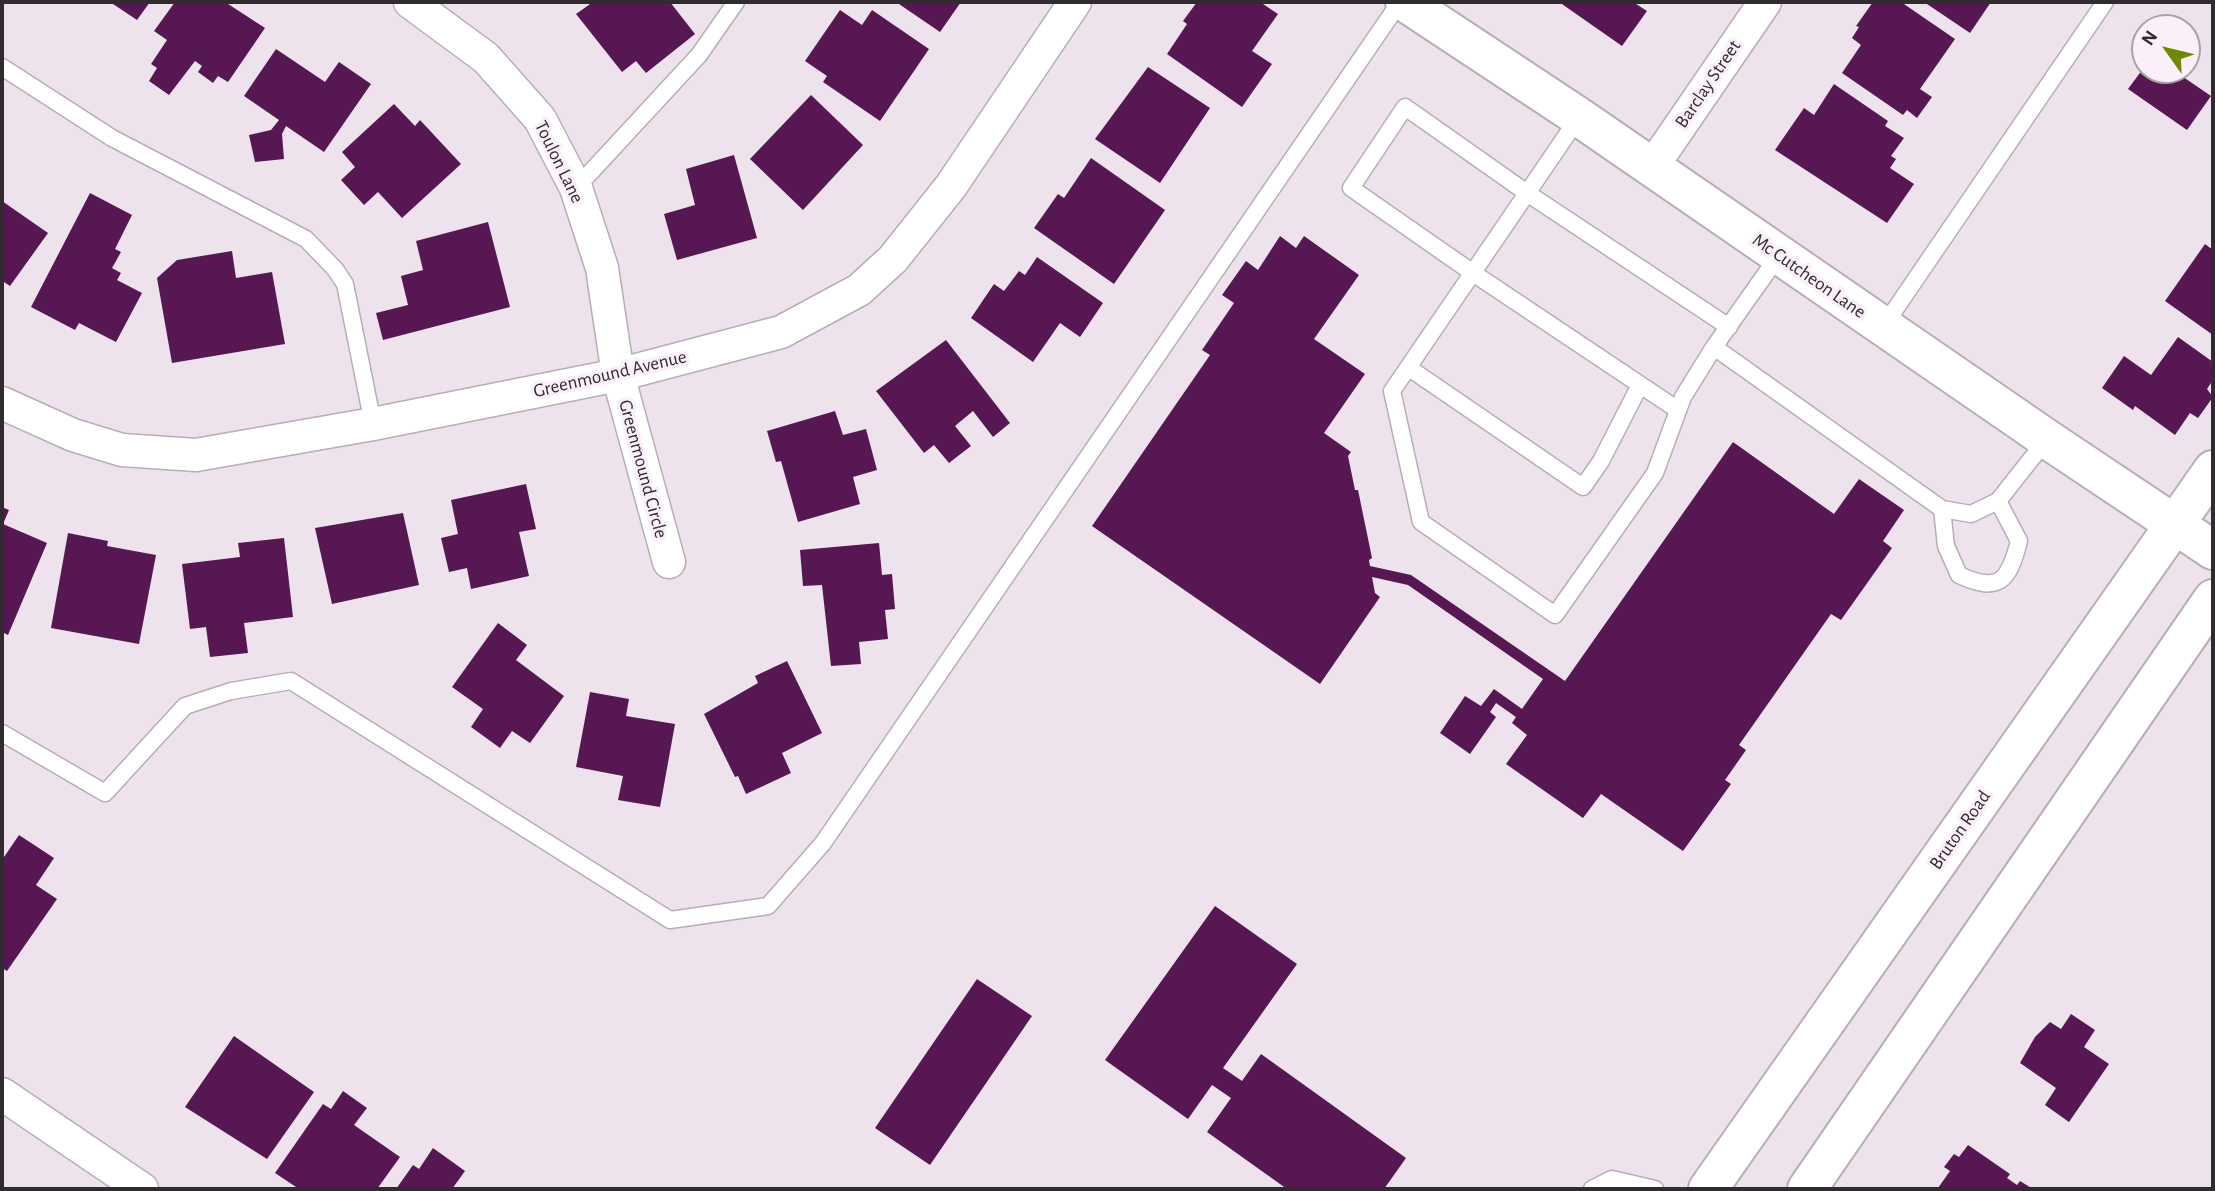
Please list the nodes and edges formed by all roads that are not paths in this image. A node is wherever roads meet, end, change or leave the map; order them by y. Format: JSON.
{"nodes":[{"id":1,"x":410,"y":2,"type":"edge"},
{"id":2,"x":736,"y":2,"type":"edge"},
{"id":3,"x":1075,"y":2,"type":"edge"},
{"id":4,"x":1765,"y":2,"type":"edge"},
{"id":5,"x":2105,"y":2,"type":"edge"},
{"id":6,"x":1408,"y":3,"type":"edge"},
{"id":7,"x":2,"y":67,"type":"edge"},
{"id":8,"x":1579,"y":117,"type":"junction"},
{"id":9,"x":1652,"y":167,"type":"junction"},
{"id":10,"x":576,"y":188,"type":"junction"},
{"id":11,"x":1527,"y":192,"type":"junction"},
{"id":12,"x":1779,"y":255,"type":"junction"},
{"id":13,"x":1473,"y":273,"type":"junction"},
{"id":14,"x":1729,"y":327,"type":"junction"},
{"id":15,"x":1883,"y":327,"type":"junction"},
{"id":16,"x":1714,"y":347,"type":"junction"},
{"id":17,"x":1409,"y":368,"type":"junction"},
{"id":18,"x":618,"y":375,"type":"junction"},
{"id":19,"x":1640,"y":385,"type":"junction"},
{"id":20,"x":2,"y":403,"type":"edge"},
{"id":21,"x":1678,"y":410,"type":"junction"},
{"id":22,"x":373,"y":424,"type":"junction"},
{"id":23,"x":2047,"y":439,"type":"junction"},
{"id":24,"x":2213,"y":470,"type":"edge"},
{"id":25,"x":1998,"y":501,"type":"junction"},
{"id":26,"x":1942,"y":509,"type":"junction"},
{"id":27,"x":2175,"y":525,"type":"junction"},
{"id":28,"x":2213,"y":550,"type":"edge"},
{"id":29,"x":668,"y":562,"type":"dead end"},
{"id":30,"x":2213,"y":599,"type":"edge"},
{"id":31,"x":2,"y":733,"type":"edge"},
{"id":32,"x":2,"y":1094,"type":"edge"},
{"id":33,"x":142,"y":1189,"type":"edge"},
{"id":34,"x":1592,"y":1189,"type":"edge"},
{"id":35,"x":1655,"y":1189,"type":"edge"},
{"id":36,"x":1708,"y":1189,"type":"edge"},
{"id":37,"x":1807,"y":1189,"type":"edge"}],
"edges":[{"from":1,"to":10,"type":"street","name":"Toulon Lane"},
{"from":2,"to":10,"type":"lane"},
{"from":3,"to":18,"type":"street","name":"Greenmound Avenue"},
{"from":4,"to":9,"type":"street","name":"Barclay Street"},
{"from":5,"to":15,"type":"lane"},
{"from":6,"to":8,"type":"main road","name":"Mc Cutcheon Lane"},
{"from":6,"to":31,"type":"lane"},
{"from":7,"to":22,"type":"lane"},
{"from":8,"to":9,"type":"main road","name":"Mc Cutcheon Lane"},
{"from":8,"to":11,"type":"lane"},
{"from":9,"to":12,"type":"main road","name":"Mc Cutcheon Lane"},
{"from":10,"to":18,"type":"street","name":"Toulon Lane"},
{"from":11,"to":13,"type":"lane"},
{"from":11,"to":13,"type":"lane"},
{"from":11,"to":14,"type":"lane"},
{"from":12,"to":14,"type":"lane"},
{"from":12,"to":15,"type":"main road","name":"Mc Cutcheon Lane"},
{"from":13,"to":17,"type":"lane"},
{"from":13,"to":19,"type":"lane"},
{"from":14,"to":16,"type":"lane"},
{"from":15,"to":23,"type":"main road","name":"Mc Cutcheon Lane"},
{"from":16,"to":21,"type":"lane"},
{"from":16,"to":26,"type":"lane"},
{"from":17,"to":19,"type":"lane"},
{"from":17,"to":21,"type":"lane"},
{"from":18,"to":22,"type":"street","name":"Greenmound Avenue"},
{"from":18,"to":29,"type":"street","name":"Greenmound Circle"},
{"from":19,"to":21,"type":"lane"},
{"from":20,"to":22,"type":"street","name":"Greenmound Avenue"},
{"from":23,"to":25,"type":"lane"},
{"from":23,"to":27,"type":"main road","name":"Mc Cutcheon Lane"},
{"from":24,"to":27,"type":"main road","name":"Bruton Road"},
{"from":25,"to":26,"type":"lane"},
{"from":25,"to":26,"type":"lane"},
{"from":27,"to":28,"type":"main road","name":"Mc Cutcheon Lane"},
{"from":27,"to":36,"type":"main road","name":"Bruton Road"},
{"from":30,"to":37,"type":"main road"},
{"from":32,"to":33,"type":"street"},
{"from":34,"to":35,"type":"lane"}]}
